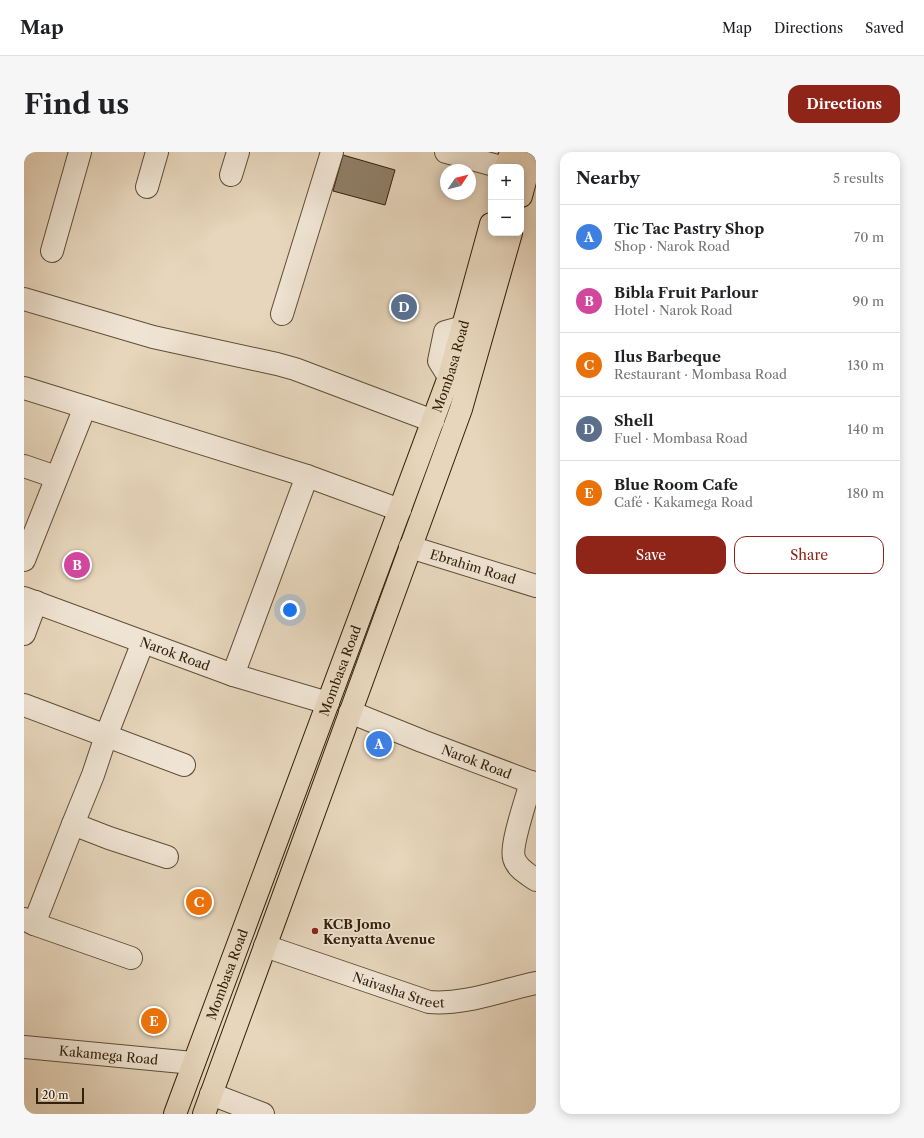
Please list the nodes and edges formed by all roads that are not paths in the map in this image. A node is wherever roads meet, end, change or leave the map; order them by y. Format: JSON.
{"nodes":[{"id":1,"x":80,"y":152,"type":"edge"},
{"id":2,"x":157,"y":152,"type":"edge"},
{"id":3,"x":238,"y":152,"type":"edge"},
{"id":4,"x":332,"y":152,"type":"edge"},
{"id":5,"x":446,"y":152,"type":"edge"},
{"id":6,"x":511,"y":152,"type":"edge"},
{"id":7,"x":533,"y":152,"type":"edge"},
{"id":8,"x":490,"y":164,"type":"edge"},
{"id":9,"x":507,"y":164,"type":"edge"},
{"id":10,"x":231,"y":175,"type":"dead end"},
{"id":11,"x":147,"y":187,"type":"dead end"},
{"id":12,"x":527,"y":193,"type":"edge"},
{"id":13,"x":488,"y":235,"type":"edge"},
{"id":14,"x":509,"y":236,"type":"edge"},
{"id":15,"x":52,"y":251,"type":"dead end"},
{"id":16,"x":24,"y":298,"type":"edge"},
{"id":17,"x":282,"y":314,"type":"dead end"},
{"id":18,"x":24,"y":388,"type":"edge"},
{"id":19,"x":85,"y":407,"type":"junction"},
{"id":20,"x":433,"y":421,"type":"junction"},
{"id":21,"x":24,"y":466,"type":"edge"},
{"id":22,"x":307,"y":476,"type":"junction"},
{"id":23,"x":56,"y":477,"type":"junction"},
{"id":24,"x":400,"y":510,"type":"junction"},
{"id":25,"x":410,"y":547,"type":"junction"},
{"id":26,"x":24,"y":560,"type":"edge"},
{"id":27,"x":536,"y":586,"type":"edge"},
{"id":28,"x":30,"y":600,"type":"edge"},
{"id":29,"x":24,"y":634,"type":"edge"},
{"id":30,"x":143,"y":642,"type":"junction"},
{"id":31,"x":342,"y":664,"type":"junction"},
{"id":32,"x":365,"y":672,"type":"junction"},
{"id":33,"x":233,"y":675,"type":"junction"},
{"id":34,"x":328,"y":703,"type":"junction"},
{"id":35,"x":24,"y":705,"type":"edge"},
{"id":36,"x":350,"y":712,"type":"junction"},
{"id":37,"x":106,"y":736,"type":"junction"},
{"id":38,"x":311,"y":749,"type":"junction"},
{"id":39,"x":334,"y":757,"type":"junction"},
{"id":40,"x":184,"y":765,"type":"dead end"},
{"id":41,"x":534,"y":783,"type":"edge"},
{"id":42,"x":73,"y":824,"type":"junction"},
{"id":43,"x":167,"y":857,"type":"dead end"},
{"id":44,"x":536,"y":880,"type":"edge"},
{"id":45,"x":29,"y":921,"type":"edge"},
{"id":46,"x":265,"y":946,"type":"junction"},
{"id":47,"x":131,"y":958,"type":"dead end"},
{"id":48,"x":536,"y":983,"type":"edge"},
{"id":49,"x":24,"y":1047,"type":"edge"},
{"id":50,"x":193,"y":1064,"type":"junction"},
{"id":51,"x":208,"y":1104,"type":"edge"},
{"id":52,"x":174,"y":1114,"type":"edge"},
{"id":53,"x":263,"y":1114,"type":"edge"}],
"edges":[{"from":1,"to":15,"type":"street"},
{"from":2,"to":11,"type":"street"},
{"from":3,"to":10,"type":"street"},
{"from":4,"to":17,"type":"street"},
{"from":5,"to":8,"type":"street"},
{"from":6,"to":9,"type":"highway"},
{"from":7,"to":12,"type":"highway"},
{"from":13,"to":20,"type":"highway","name":"Mombasa Road"},
{"from":14,"to":25,"type":"highway","name":"Mombasa Road"},
{"from":16,"to":20,"type":"street"},
{"from":18,"to":19,"type":"street"},
{"from":19,"to":22,"type":"street"},
{"from":19,"to":23,"type":"street"},
{"from":20,"to":24,"type":"highway","name":"Mombasa Road"},
{"from":21,"to":23,"type":"street"},
{"from":22,"to":24,"type":"street"},
{"from":22,"to":33,"type":"street"},
{"from":23,"to":26,"type":"street"},
{"from":24,"to":31,"type":"highway","name":"Mombasa Road"},
{"from":25,"to":27,"type":"street","name":"Ebrahim Road"},
{"from":25,"to":32,"type":"highway","name":"Mombasa Road"},
{"from":28,"to":29,"type":"street"},
{"from":28,"to":30,"type":"street","name":"Narok Road"},
{"from":30,"to":33,"type":"street","name":"Narok Road"},
{"from":30,"to":37,"type":"street"},
{"from":31,"to":32,"type":"highway"},
{"from":31,"to":34,"type":"highway","name":"Mombasa Road"},
{"from":32,"to":36,"type":"highway","name":"Mombasa Road"},
{"from":33,"to":34,"type":"street","name":"Narok Road"},
{"from":34,"to":38,"type":"highway","name":"Mombasa Road"},
{"from":35,"to":37,"type":"street"},
{"from":36,"to":39,"type":"highway","name":"Mombasa Road"},
{"from":36,"to":41,"type":"street","name":"Narok Road"},
{"from":37,"to":40,"type":"street"},
{"from":37,"to":42,"type":"street"},
{"from":38,"to":39,"type":"highway"},
{"from":38,"to":50,"type":"highway","name":"Mombasa Road"},
{"from":39,"to":46,"type":"highway","name":"Mombasa Road"},
{"from":41,"to":44,"type":"street"},
{"from":42,"to":43,"type":"street"},
{"from":42,"to":45,"type":"street"},
{"from":45,"to":47,"type":"street"},
{"from":46,"to":48,"type":"street","name":"Naivasha Street"},
{"from":46,"to":51,"type":"highway","name":"Mombasa Road"},
{"from":49,"to":50,"type":"street","name":"Kakamega Road"},
{"from":50,"to":52,"type":"highway","name":"Mombasa Road"},
{"from":51,"to":53,"type":"street"}]}
